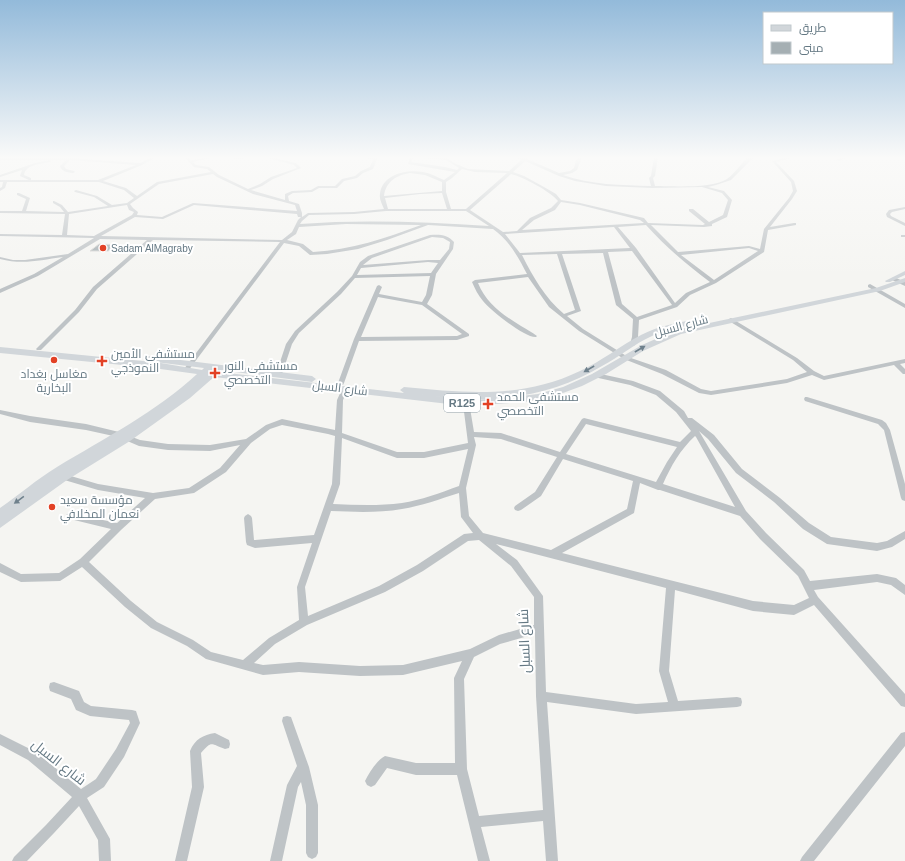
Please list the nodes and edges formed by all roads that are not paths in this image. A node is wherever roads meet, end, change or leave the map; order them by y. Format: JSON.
{"nodes":[{"id":1,"x":26,"y":197,"type":"edge"},
{"id":2,"x":99,"y":197,"type":"edge"},
{"id":3,"x":136,"y":197,"type":"edge"},
{"id":4,"x":266,"y":197,"type":"edge"},
{"id":5,"x":286,"y":197,"type":"edge"},
{"id":6,"x":383,"y":197,"type":"edge"},
{"id":7,"x":446,"y":197,"type":"edge"},
{"id":8,"x":481,"y":197,"type":"edge"},
{"id":9,"x":557,"y":197,"type":"edge"},
{"id":10,"x":728,"y":197,"type":"edge"},
{"id":11,"x":791,"y":197,"type":"edge"},
{"id":12,"x":287,"y":201,"type":"junction"},
{"id":13,"x":560,"y":201,"type":"junction"},
{"id":14,"x":54,"y":202,"type":"dead end"},
{"id":15,"x":128,"y":204,"type":"junction"},
{"id":16,"x":112,"y":207,"type":"junction"},
{"id":17,"x":905,"y":208,"type":"edge"},
{"id":18,"x":449,"y":209,"type":"junction"},
{"id":19,"x":386,"y":210,"type":"junction"},
{"id":20,"x":467,"y":210,"type":"junction"},
{"id":21,"x":691,"y":210,"type":"dead end"},
{"id":22,"x":0,"y":212,"type":"edge"},
{"id":23,"x":23,"y":213,"type":"junction"},
{"id":24,"x":67,"y":213,"type":"junction"},
{"id":25,"x":300,"y":213,"type":"junction"},
{"id":26,"x":134,"y":216,"type":"junction"},
{"id":27,"x":300,"y":220,"type":"junction"},
{"id":28,"x":427,"y":224,"type":"junction"},
{"id":29,"x":648,"y":224,"type":"junction"},
{"id":30,"x":710,"y":224,"type":"junction"},
{"id":31,"x":794,"y":224,"type":"dead end"},
{"id":32,"x":905,"y":225,"type":"edge"},
{"id":33,"x":297,"y":226,"type":"junction"},
{"id":34,"x":616,"y":227,"type":"junction"},
{"id":35,"x":494,"y":228,"type":"junction"},
{"id":36,"x":766,"y":229,"type":"junction"},
{"id":37,"x":518,"y":232,"type":"junction"},
{"id":38,"x":502,"y":233,"type":"junction"},
{"id":39,"x":0,"y":235,"type":"edge"},
{"id":40,"x":64,"y":236,"type":"junction"},
{"id":41,"x":97,"y":237,"type":"junction"},
{"id":42,"x":152,"y":238,"type":"junction"},
{"id":43,"x":283,"y":241,"type":"junction"},
{"id":44,"x":634,"y":249,"type":"junction"},
{"id":45,"x":605,"y":251,"type":"junction"},
{"id":46,"x":762,"y":251,"type":"junction"},
{"id":47,"x":559,"y":252,"type":"junction"},
{"id":48,"x":519,"y":254,"type":"junction"},
{"id":49,"x":677,"y":254,"type":"junction"},
{"id":50,"x":69,"y":255,"type":"junction"},
{"id":51,"x":0,"y":258,"type":"edge"},
{"id":52,"x":442,"y":262,"type":"junction"},
{"id":53,"x":361,"y":267,"type":"junction"},
{"id":54,"x":905,"y":273,"type":"edge"},
{"id":55,"x":433,"y":274,"type":"junction"},
{"id":56,"x":530,"y":275,"type":"junction"},
{"id":57,"x":354,"y":277,"type":"junction"},
{"id":58,"x":901,"y":281,"type":"edge"},
{"id":59,"x":714,"y":282,"type":"junction"},
{"id":60,"x":870,"y":286,"type":"junction"},
{"id":61,"x":379,"y":287,"type":"dead end"},
{"id":62,"x":878,"y":290,"type":"junction"},
{"id":63,"x":0,"y":291,"type":"edge"},
{"id":64,"x":377,"y":295,"type":"junction"},
{"id":65,"x":424,"y":304,"type":"junction"},
{"id":66,"x":675,"y":306,"type":"junction"},
{"id":67,"x":905,"y":306,"type":"edge"},
{"id":68,"x":563,"y":316,"type":"junction"},
{"id":69,"x":636,"y":319,"type":"junction"},
{"id":70,"x":731,"y":320,"type":"junction"},
{"id":71,"x":534,"y":336,"type":"dead end"},
{"id":72,"x":357,"y":339,"type":"junction"},
{"id":73,"x":0,"y":343,"type":"edge"},
{"id":74,"x":633,"y":344,"type":"junction"},
{"id":75,"x":39,"y":349,"type":"junction"},
{"id":76,"x":0,"y":350,"type":"edge"},
{"id":77,"x":617,"y":352,"type":"junction"},
{"id":78,"x":626,"y":358,"type":"junction"},
{"id":79,"x":905,"y":361,"type":"edge"},
{"id":80,"x":895,"y":363,"type":"junction"},
{"id":81,"x":189,"y":366,"type":"junction"},
{"id":82,"x":212,"y":370,"type":"junction"},
{"id":83,"x":905,"y":372,"type":"edge"},
{"id":84,"x":812,"y":373,"type":"junction"},
{"id":85,"x":279,"y":374,"type":"junction"},
{"id":86,"x":596,"y":375,"type":"junction"},
{"id":87,"x":343,"y":386,"type":"junction"},
{"id":88,"x":807,"y":399,"type":"dead end"},
{"id":89,"x":466,"y":400,"type":"junction"},
{"id":90,"x":679,"y":411,"type":"junction"},
{"id":91,"x":0,"y":412,"type":"edge"},
{"id":92,"x":695,"y":432,"type":"junction"},
{"id":93,"x":338,"y":434,"type":"junction"},
{"id":94,"x":470,"y":434,"type":"junction"},
{"id":95,"x":123,"y":437,"type":"junction"},
{"id":96,"x":248,"y":441,"type":"junction"},
{"id":97,"x":472,"y":445,"type":"junction"},
{"id":98,"x":681,"y":445,"type":"junction"},
{"id":99,"x":561,"y":456,"type":"junction"},
{"id":100,"x":64,"y":477,"type":"junction"},
{"id":101,"x":637,"y":480,"type":"junction"},
{"id":102,"x":658,"y":487,"type":"junction"},
{"id":103,"x":462,"y":488,"type":"junction"},
{"id":104,"x":152,"y":496,"type":"junction"},
{"id":105,"x":905,"y":498,"type":"edge"},
{"id":106,"x":328,"y":507,"type":"junction"},
{"id":107,"x":518,"y":508,"type":"dead end"},
{"id":108,"x":742,"y":513,"type":"junction"},
{"id":109,"x":0,"y":514,"type":"edge"},
{"id":110,"x":70,"y":516,"type":"dead end"},
{"id":111,"x":248,"y":518,"type":"dead end"},
{"id":112,"x":0,"y":524,"type":"edge"},
{"id":113,"x":118,"y":527,"type":"junction"},
{"id":114,"x":905,"y":535,"type":"edge"},
{"id":115,"x":480,"y":536,"type":"junction"},
{"id":116,"x":317,"y":539,"type":"junction"},
{"id":117,"x":552,"y":554,"type":"junction"},
{"id":118,"x":83,"y":562,"type":"junction"},
{"id":119,"x":0,"y":567,"type":"edge"},
{"id":120,"x":671,"y":585,"type":"junction"},
{"id":121,"x":808,"y":586,"type":"junction"},
{"id":122,"x":905,"y":591,"type":"edge"},
{"id":123,"x":815,"y":600,"type":"junction"},
{"id":124,"x":304,"y":622,"type":"junction"},
{"id":125,"x":539,"y":628,"type":"junction"},
{"id":126,"x":471,"y":654,"type":"junction"},
{"id":127,"x":244,"y":665,"type":"junction"},
{"id":128,"x":54,"y":687,"type":"dead end"},
{"id":129,"x":542,"y":696,"type":"junction"},
{"id":130,"x":736,"y":702,"type":"dead end"},
{"id":131,"x":905,"y":702,"type":"edge"},
{"id":132,"x":674,"y":706,"type":"junction"},
{"id":133,"x":286,"y":721,"type":"dead end"},
{"id":134,"x":905,"y":737,"type":"edge"},
{"id":135,"x":0,"y":739,"type":"edge"},
{"id":136,"x":225,"y":744,"type":"dead end"},
{"id":137,"x":303,"y":767,"type":"junction"},
{"id":138,"x":461,"y":769,"type":"junction"},
{"id":139,"x":371,"y":781,"type":"dead end"},
{"id":140,"x":80,"y":796,"type":"junction"},
{"id":141,"x":549,"y":815,"type":"junction"},
{"id":142,"x":474,"y":822,"type":"junction"},
{"id":143,"x":312,"y":853,"type":"dead end"},
{"id":144,"x":18,"y":861,"type":"edge"},
{"id":145,"x":105,"y":861,"type":"edge"},
{"id":146,"x":181,"y":861,"type":"edge"},
{"id":147,"x":276,"y":861,"type":"edge"},
{"id":148,"x":484,"y":861,"type":"edge"},
{"id":149,"x":552,"y":861,"type":"edge"},
{"id":150,"x":806,"y":861,"type":"edge"}],
"edges":[{"from":1,"to":23,"type":"street"},
{"from":2,"to":16,"type":"street"},
{"from":3,"to":15,"type":"street"},
{"from":4,"to":12,"type":"street"},
{"from":5,"to":12,"type":"street"},
{"from":6,"to":19,"type":"street"},
{"from":7,"to":18,"type":"street"},
{"from":8,"to":20,"type":"street"},
{"from":9,"to":13,"type":"street"},
{"from":10,"to":30,"type":"street"},
{"from":11,"to":36,"type":"street"},
{"from":12,"to":25,"type":"street"},
{"from":13,"to":29,"type":"street"},
{"from":13,"to":37,"type":"street"},
{"from":14,"to":24,"type":"street"},
{"from":15,"to":16,"type":"street"},
{"from":15,"to":26,"type":"street"},
{"from":16,"to":24,"type":"street"},
{"from":17,"to":32,"type":"street"},
{"from":18,"to":19,"type":"street"},
{"from":18,"to":20,"type":"street"},
{"from":19,"to":27,"type":"street"},
{"from":20,"to":35,"type":"street"},
{"from":21,"to":30,"type":"street"},
{"from":22,"to":23,"type":"street"},
{"from":23,"to":24,"type":"street"},
{"from":24,"to":40,"type":"street"},
{"from":25,"to":26,"type":"street"},
{"from":25,"to":27,"type":"street"},
{"from":26,"to":41,"type":"street"},
{"from":27,"to":33,"type":"street"},
{"from":28,"to":33,"type":"street"},
{"from":28,"to":35,"type":"street"},
{"from":28,"to":43,"type":"street"},
{"from":29,"to":30,"type":"street"},
{"from":29,"to":34,"type":"street"},
{"from":29,"to":49,"type":"street"},
{"from":31,"to":36,"type":"street"},
{"from":33,"to":43,"type":"street"},
{"from":34,"to":37,"type":"street"},
{"from":34,"to":44,"type":"street"},
{"from":35,"to":38,"type":"street"},
{"from":36,"to":46,"type":"street"},
{"from":37,"to":38,"type":"street"},
{"from":38,"to":48,"type":"street"},
{"from":39,"to":40,"type":"street"},
{"from":40,"to":41,"type":"street"},
{"from":41,"to":42,"type":"street"},
{"from":41,"to":50,"type":"street"},
{"from":42,"to":43,"type":"street"},
{"from":42,"to":75,"type":"street"},
{"from":43,"to":81,"type":"street"},
{"from":44,"to":45,"type":"street"},
{"from":44,"to":66,"type":"street"},
{"from":45,"to":47,"type":"street"},
{"from":45,"to":69,"type":"street"},
{"from":46,"to":49,"type":"street"},
{"from":46,"to":59,"type":"street"},
{"from":47,"to":48,"type":"street"},
{"from":47,"to":68,"type":"street"},
{"from":48,"to":56,"type":"street"},
{"from":49,"to":59,"type":"street"},
{"from":50,"to":51,"type":"street"},
{"from":50,"to":63,"type":"street"},
{"from":52,"to":53,"type":"street"},
{"from":52,"to":53,"type":"street"},
{"from":52,"to":55,"type":"street"},
{"from":53,"to":57,"type":"street"},
{"from":54,"to":58,"type":"main road","name":"شارع السبل","number":"R125"},
{"from":55,"to":57,"type":"street"},
{"from":55,"to":65,"type":"street"},
{"from":56,"to":68,"type":"street"},
{"from":56,"to":71,"type":"street"},
{"from":57,"to":85,"type":"street"},
{"from":58,"to":60,"type":"main road","name":"شارع السبل","number":"R125"},
{"from":58,"to":62,"type":"main road","name":"شارع السبل","number":"R125"},
{"from":59,"to":66,"type":"street"},
{"from":60,"to":62,"type":"street"},
{"from":60,"to":74,"type":"main road","name":"شارع السبل","number":"R125"},
{"from":61,"to":64,"type":"street"},
{"from":62,"to":67,"type":"street"},
{"from":62,"to":70,"type":"main road","name":"شارع السبل","number":"R125"},
{"from":64,"to":65,"type":"street"},
{"from":64,"to":72,"type":"street"},
{"from":65,"to":72,"type":"street"},
{"from":66,"to":69,"type":"street"},
{"from":68,"to":77,"type":"street"},
{"from":69,"to":74,"type":"street"},
{"from":78,"to":70,"type":"main road","name":"شارع السبل","number":"R125","one_way":true},
{"from":70,"to":84,"type":"street"},
{"from":72,"to":87,"type":"street"},
{"from":73,"to":75,"type":"main road","name":"شارع السبل","number":"R125"},
{"from":74,"to":77,"type":"main road","name":"شارع السبل","number":"R125"},
{"from":75,"to":81,"type":"main road","name":"شارع السبل","number":"R125"},
{"from":76,"to":81,"type":"main road","name":"شارع السبل","number":"R125"},
{"from":77,"to":78,"type":"street"},
{"from":77,"to":89,"type":"main road","name":"شارع السبل","number":"R125","one_way":true},
{"from":78,"to":84,"type":"street"},
{"from":78,"to":86,"type":"main road","name":"شارع السبل","number":"R125"},
{"from":79,"to":80,"type":"street"},
{"from":80,"to":83,"type":"street"},
{"from":80,"to":84,"type":"street"},
{"from":81,"to":82,"type":"main road","name":"شارع السبل","number":"R125"},
{"from":82,"to":85,"type":"main road","name":"شارع السبل","number":"R125"},
{"from":82,"to":87,"type":"main road","name":"شارع السبل","number":"R125"},
{"from":82,"to":95,"type":"main road"},
{"from":85,"to":87,"type":"main road","name":"شارع السبل","number":"R125"},
{"from":86,"to":89,"type":"main road","name":"شارع السبل","number":"R125"},
{"from":86,"to":90,"type":"street"},
{"from":87,"to":89,"type":"main road","name":"شارع السبل","number":"R125"},
{"from":87,"to":93,"type":"street"},
{"from":88,"to":105,"type":"street"},
{"from":89,"to":94,"type":"street","name":"شارع السبل"},
{"from":90,"to":92,"type":"street"},
{"from":90,"to":114,"type":"street"},
{"from":91,"to":95,"type":"street"},
{"from":92,"to":98,"type":"street"},
{"from":92,"to":108,"type":"street"},
{"from":93,"to":96,"type":"street"},
{"from":93,"to":97,"type":"street"},
{"from":93,"to":106,"type":"street"},
{"from":94,"to":97,"type":"street","name":"شارع السبل"},
{"from":94,"to":99,"type":"street"},
{"from":95,"to":96,"type":"street"},
{"from":95,"to":100,"type":"main road"},
{"from":95,"to":109,"type":"main road","one_way":true},
{"from":96,"to":104,"type":"street"},
{"from":97,"to":103,"type":"street","name":"شارع السبل"},
{"from":98,"to":99,"type":"street"},
{"from":98,"to":102,"type":"street"},
{"from":99,"to":101,"type":"street"},
{"from":99,"to":107,"type":"street"},
{"from":100,"to":104,"type":"street"},
{"from":100,"to":112,"type":"main road"},
{"from":101,"to":102,"type":"street"},
{"from":101,"to":117,"type":"street"},
{"from":102,"to":108,"type":"street"},
{"from":103,"to":106,"type":"street"},
{"from":103,"to":115,"type":"street","name":"شارع السبل"},
{"from":104,"to":113,"type":"street"},
{"from":106,"to":116,"type":"street"},
{"from":108,"to":121,"type":"street"},
{"from":110,"to":113,"type":"street"},
{"from":111,"to":116,"type":"street"},
{"from":113,"to":118,"type":"street"},
{"from":115,"to":117,"type":"street"},
{"from":115,"to":124,"type":"street"},
{"from":115,"to":125,"type":"street","name":"شارع السبل"},
{"from":116,"to":124,"type":"street"},
{"from":117,"to":120,"type":"street"},
{"from":118,"to":119,"type":"street"},
{"from":118,"to":127,"type":"street"},
{"from":120,"to":123,"type":"street"},
{"from":120,"to":132,"type":"street"},
{"from":121,"to":122,"type":"street"},
{"from":121,"to":123,"type":"street"},
{"from":123,"to":131,"type":"street"},
{"from":124,"to":127,"type":"street"},
{"from":125,"to":126,"type":"street"},
{"from":125,"to":129,"type":"street","name":"شارع السبل"},
{"from":126,"to":127,"type":"street"},
{"from":126,"to":138,"type":"street"},
{"from":128,"to":140,"type":"street"},
{"from":129,"to":132,"type":"street"},
{"from":129,"to":141,"type":"street","name":"شارع السبل"},
{"from":130,"to":132,"type":"street"},
{"from":133,"to":137,"type":"street"},
{"from":134,"to":150,"type":"street"},
{"from":135,"to":140,"type":"street","name":"شارع السبل"},
{"from":136,"to":146,"type":"street"},
{"from":137,"to":143,"type":"street"},
{"from":137,"to":147,"type":"street"},
{"from":138,"to":139,"type":"street"},
{"from":138,"to":142,"type":"street"},
{"from":140,"to":144,"type":"street"},
{"from":140,"to":145,"type":"street","name":"شارع السبل"},
{"from":141,"to":142,"type":"street"},
{"from":141,"to":149,"type":"street","name":"شارع السبل"},
{"from":142,"to":148,"type":"street"}]}
